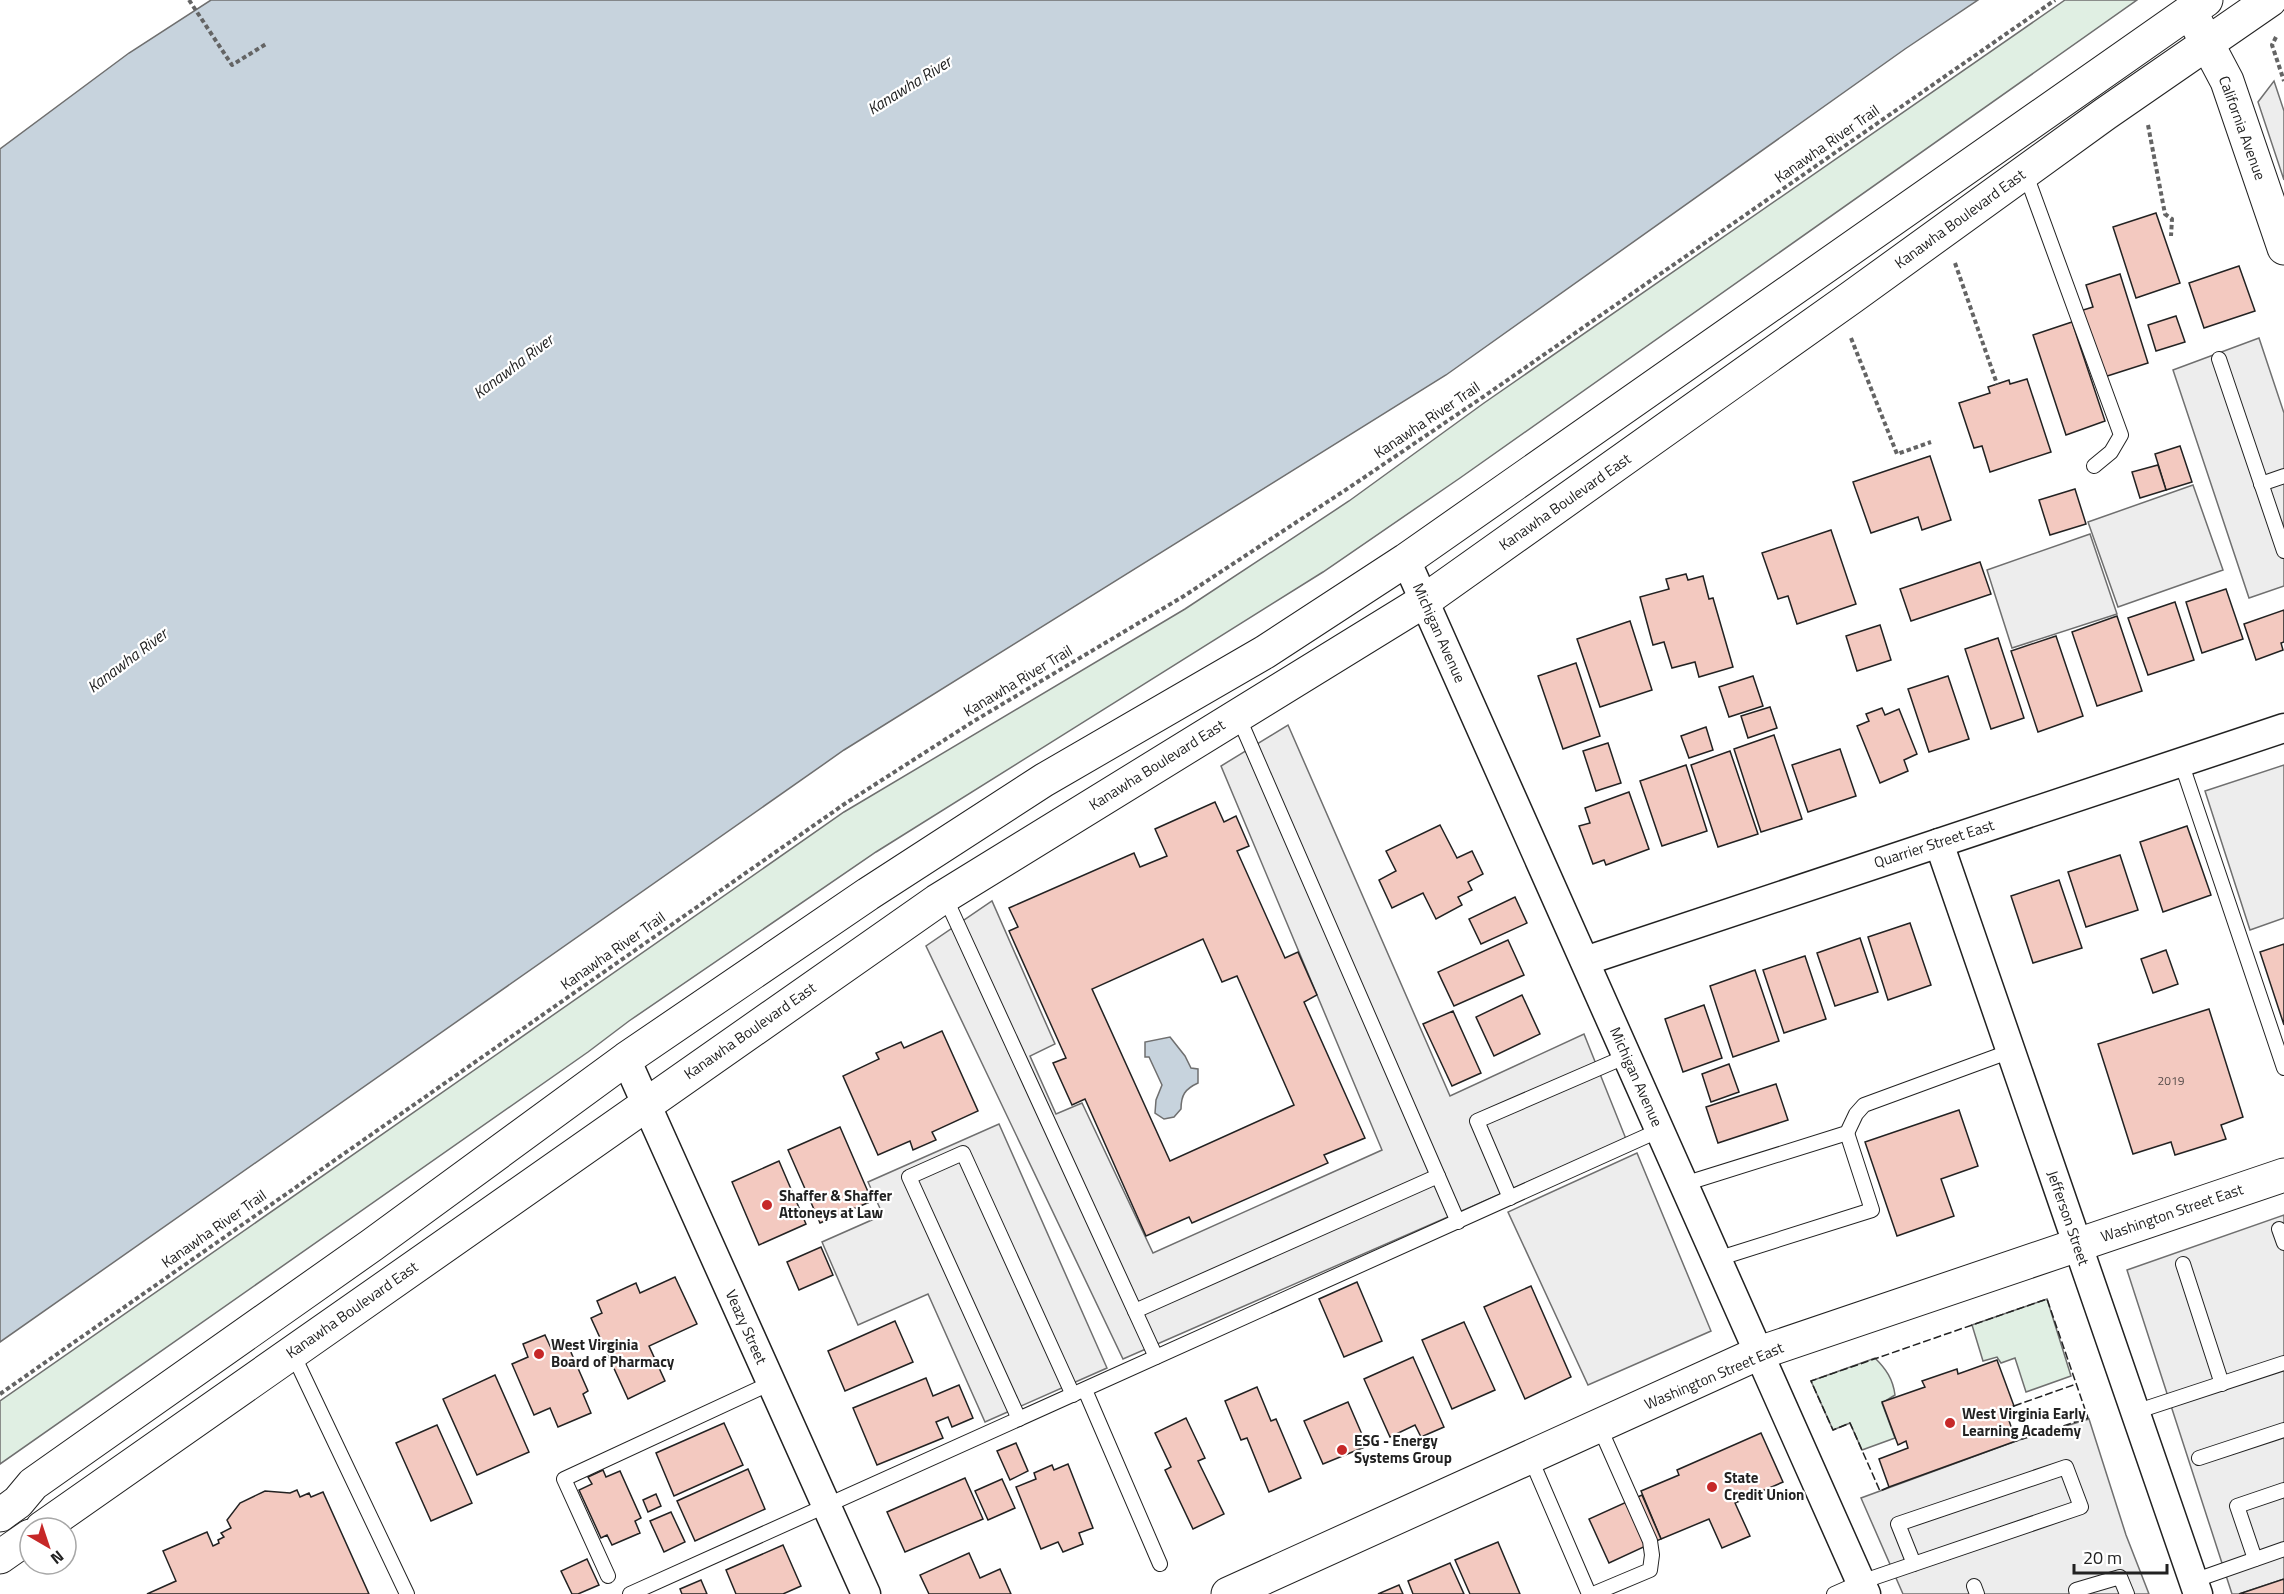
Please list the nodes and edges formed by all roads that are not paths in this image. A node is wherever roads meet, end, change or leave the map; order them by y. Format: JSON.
{"nodes":[{"id":1,"x":2270,"y":0,"type":"edge"},
{"id":2,"x":2198,"y":6,"type":"edge"},
{"id":3,"x":2208,"y":43,"type":"junction"},
{"id":4,"x":2025,"y":172,"type":"junction"},
{"id":5,"x":2284,"y":248,"type":"edge"},
{"id":6,"x":2219,"y":359,"type":"dead end"},
{"id":7,"x":2094,"y":466,"type":"dead end"},
{"id":8,"x":2284,"y":476,"type":"edge"},
{"id":9,"x":2261,"y":484,"type":"junction"},
{"id":10,"x":2284,"y":551,"type":"edge"},
{"id":11,"x":1406,"y":560,"type":"junction"},
{"id":12,"x":1424,"y":601,"type":"junction"},
{"id":13,"x":1238,"y":716,"type":"junction"},
{"id":14,"x":2284,"y":728,"type":"edge"},
{"id":15,"x":2181,"y":762,"type":"junction"},
{"id":16,"x":1939,"y":843,"type":"junction"},
{"id":17,"x":945,"y":897,"type":"junction"},
{"id":18,"x":1585,"y":961,"type":"junction"},
{"id":19,"x":2011,"y":1051,"type":"junction"},
{"id":20,"x":1627,"y":1056,"type":"junction"},
{"id":21,"x":626,"y":1059,"type":"junction"},
{"id":22,"x":2284,"y":1068,"type":"edge"},
{"id":23,"x":645,"y":1104,"type":"junction"},
{"id":24,"x":1660,"y":1131,"type":"junction"},
{"id":25,"x":1847,"y":1133,"type":"junction"},
{"id":26,"x":2284,"y":1175,"type":"edge"},
{"id":27,"x":1438,"y":1176,"type":"junction"},
{"id":28,"x":1684,"y":1184,"type":"junction"},
{"id":29,"x":1510,"y":1198,"type":"junction"},
{"id":30,"x":1458,"y":1222,"type":"junction"},
{"id":31,"x":2279,"y":1228,"type":"dead end"},
{"id":32,"x":2284,"y":1243,"type":"edge"},
{"id":33,"x":2078,"y":1245,"type":"junction"},
{"id":34,"x":1718,"y":1259,"type":"junction"},
{"id":35,"x":2183,"y":1264,"type":"dead end"},
{"id":36,"x":1135,"y":1311,"type":"junction"},
{"id":37,"x":292,"y":1352,"type":"junction"},
{"id":38,"x":1759,"y":1353,"type":"junction"},
{"id":39,"x":1156,"y":1358,"type":"junction"},
{"id":40,"x":2284,"y":1364,"type":"edge"},
{"id":41,"x":771,"y":1383,"type":"junction"},
{"id":42,"x":2222,"y":1384,"type":"junction"},
{"id":43,"x":1079,"y":1393,"type":"junction"},
{"id":44,"x":2135,"y":1412,"type":"junction"},
{"id":45,"x":1019,"y":1419,"type":"junction"},
{"id":46,"x":1599,"y":1426,"type":"junction"},
{"id":47,"x":2284,"y":1430,"type":"edge"},
{"id":48,"x":1530,"y":1457,"type":"junction"},
{"id":49,"x":2199,"y":1458,"type":"dead end"},
{"id":50,"x":33,"y":1484,"type":"junction"},
{"id":51,"x":2284,"y":1490,"type":"edge"},
{"id":52,"x":0,"y":1493,"type":"edge"},
{"id":53,"x":826,"y":1506,"type":"junction"},
{"id":54,"x":0,"y":1515,"type":"edge"},
{"id":55,"x":59,"y":1516,"type":"edge"},
{"id":56,"x":18,"y":1544,"type":"edge"},
{"id":57,"x":2284,"y":1549,"type":"edge"},
{"id":58,"x":0,"y":1557,"type":"edge"},
{"id":59,"x":2255,"y":1559,"type":"junction"},
{"id":60,"x":1160,"y":1564,"type":"dead end"},
{"id":61,"x":1914,"y":1564,"type":"junction"},
{"id":62,"x":608,"y":1576,"type":"dead end"},
{"id":63,"x":1864,"y":1588,"type":"edge"},
{"id":64,"x":2195,"y":1588,"type":"edge"},
{"id":65,"x":406,"y":1594,"type":"edge"},
{"id":66,"x":630,"y":1594,"type":"edge"},
{"id":67,"x":866,"y":1594,"type":"edge"},
{"id":68,"x":1228,"y":1594,"type":"edge"},
{"id":69,"x":1591,"y":1594,"type":"edge"},
{"id":70,"x":1834,"y":1594,"type":"edge"},
{"id":71,"x":2077,"y":1594,"type":"edge"},
{"id":72,"x":2127,"y":1594,"type":"edge"}],
"edges":[{"from":1,"to":3,"type":"main road","name":"Kanawha Boulevard East"},
{"from":2,"to":3,"type":"main road","name":"California Avenue"},
{"from":2,"to":11,"type":"main road"},
{"from":3,"to":4,"type":"main road","name":"Kanawha Boulevard East"},
{"from":3,"to":5,"type":"main road","name":"California Avenue"},
{"from":4,"to":7,"type":"lane"},
{"from":4,"to":12,"type":"main road","name":"Kanawha Boulevard East"},
{"from":6,"to":9,"type":"lane"},
{"from":8,"to":9,"type":"lane"},
{"from":9,"to":10,"type":"lane"},
{"from":11,"to":12,"type":"street","name":"Michigan Avenue"},
{"from":11,"to":21,"type":"main road"},
{"from":12,"to":13,"type":"main road","name":"Kanawha Boulevard East"},
{"from":12,"to":18,"type":"street","name":"Michigan Avenue"},
{"from":13,"to":17,"type":"main road","name":"Kanawha Boulevard East"},
{"from":13,"to":27,"type":"lane"},
{"from":14,"to":15,"type":"street","name":"Quarrier Street East"},
{"from":15,"to":16,"type":"street","name":"Quarrier Street East"},
{"from":15,"to":22,"type":"lane"},
{"from":16,"to":18,"type":"street","name":"Quarrier Street East"},
{"from":16,"to":19,"type":"street","name":"Jefferson Street"},
{"from":17,"to":23,"type":"main road","name":"Kanawha Boulevard East"},
{"from":17,"to":36,"type":"lane"},
{"from":18,"to":20,"type":"street","name":"Michigan Avenue"},
{"from":19,"to":25,"type":"lane"},
{"from":19,"to":33,"type":"street","name":"Jefferson Street"},
{"from":20,"to":24,"type":"street","name":"Michigan Avenue"},
{"from":20,"to":29,"type":"lane"},
{"from":21,"to":23,"type":"street","name":"Veazy Street"},
{"from":21,"to":50,"type":"main road"},
{"from":23,"to":37,"type":"main road","name":"Kanawha Boulevard East"},
{"from":23,"to":41,"type":"street","name":"Veazy Street"},
{"from":24,"to":28,"type":"street","name":"Michigan Avenue"},
{"from":24,"to":29,"type":"lane"},
{"from":25,"to":28,"type":"lane"},
{"from":25,"to":34,"type":"lane"},
{"from":26,"to":33,"type":"main road","name":"Washington Street East"},
{"from":27,"to":30,"type":"lane"},
{"from":27,"to":36,"type":"lane"},
{"from":28,"to":34,"type":"street","name":"Michigan Avenue"},
{"from":29,"to":30,"type":"lane"},
{"from":30,"to":39,"type":"lane"},
{"from":31,"to":32,"type":"lane"},
{"from":33,"to":38,"type":"main road","name":"Washington Street East"},
{"from":33,"to":44,"type":"street","name":"Jefferson Street"},
{"from":34,"to":38,"type":"street","name":"Michigan Avenue"},
{"from":35,"to":42,"type":"lane"},
{"from":36,"to":39,"type":"lane"},
{"from":37,"to":55,"type":"main road","name":"Kanawha Boulevard East"},
{"from":37,"to":65,"type":"lane"},
{"from":38,"to":46,"type":"main road","name":"Washington Street East"},
{"from":38,"to":63,"type":"street","name":"Michigan Avenue"},
{"from":39,"to":43,"type":"lane"},
{"from":40,"to":42,"type":"lane"},
{"from":41,"to":53,"type":"street","name":"Veazy Street"},
{"from":41,"to":62,"type":"lane"},
{"from":42,"to":44,"type":"lane"},
{"from":43,"to":45,"type":"lane"},
{"from":43,"to":45,"type":"lane"},
{"from":43,"to":60,"type":"lane"},
{"from":44,"to":64,"type":"street","name":"Jefferson Street"},
{"from":45,"to":53,"type":"lane"},
{"from":46,"to":48,"type":"main road","name":"Washington Street East"},
{"from":46,"to":69,"type":"lane"},
{"from":47,"to":49,"type":"lane"},
{"from":48,"to":68,"type":"main road","name":"Washington Street East"},
{"from":48,"to":69,"type":"lane"},
{"from":50,"to":52,"type":"main road"},
{"from":50,"to":54,"type":"main road"},
{"from":51,"to":59,"type":"lane"},
{"from":53,"to":66,"type":"lane"},
{"from":53,"to":67,"type":"street","name":"Veazy Street"},
{"from":56,"to":58,"type":"main road"},
{"from":57,"to":59,"type":"lane"},
{"from":59,"to":64,"type":"lane"},
{"from":61,"to":61,"type":"lane"},
{"from":61,"to":63,"type":"lane"},
{"from":63,"to":70,"type":"lane"},
{"from":71,"to":72,"type":"lane"}]}
